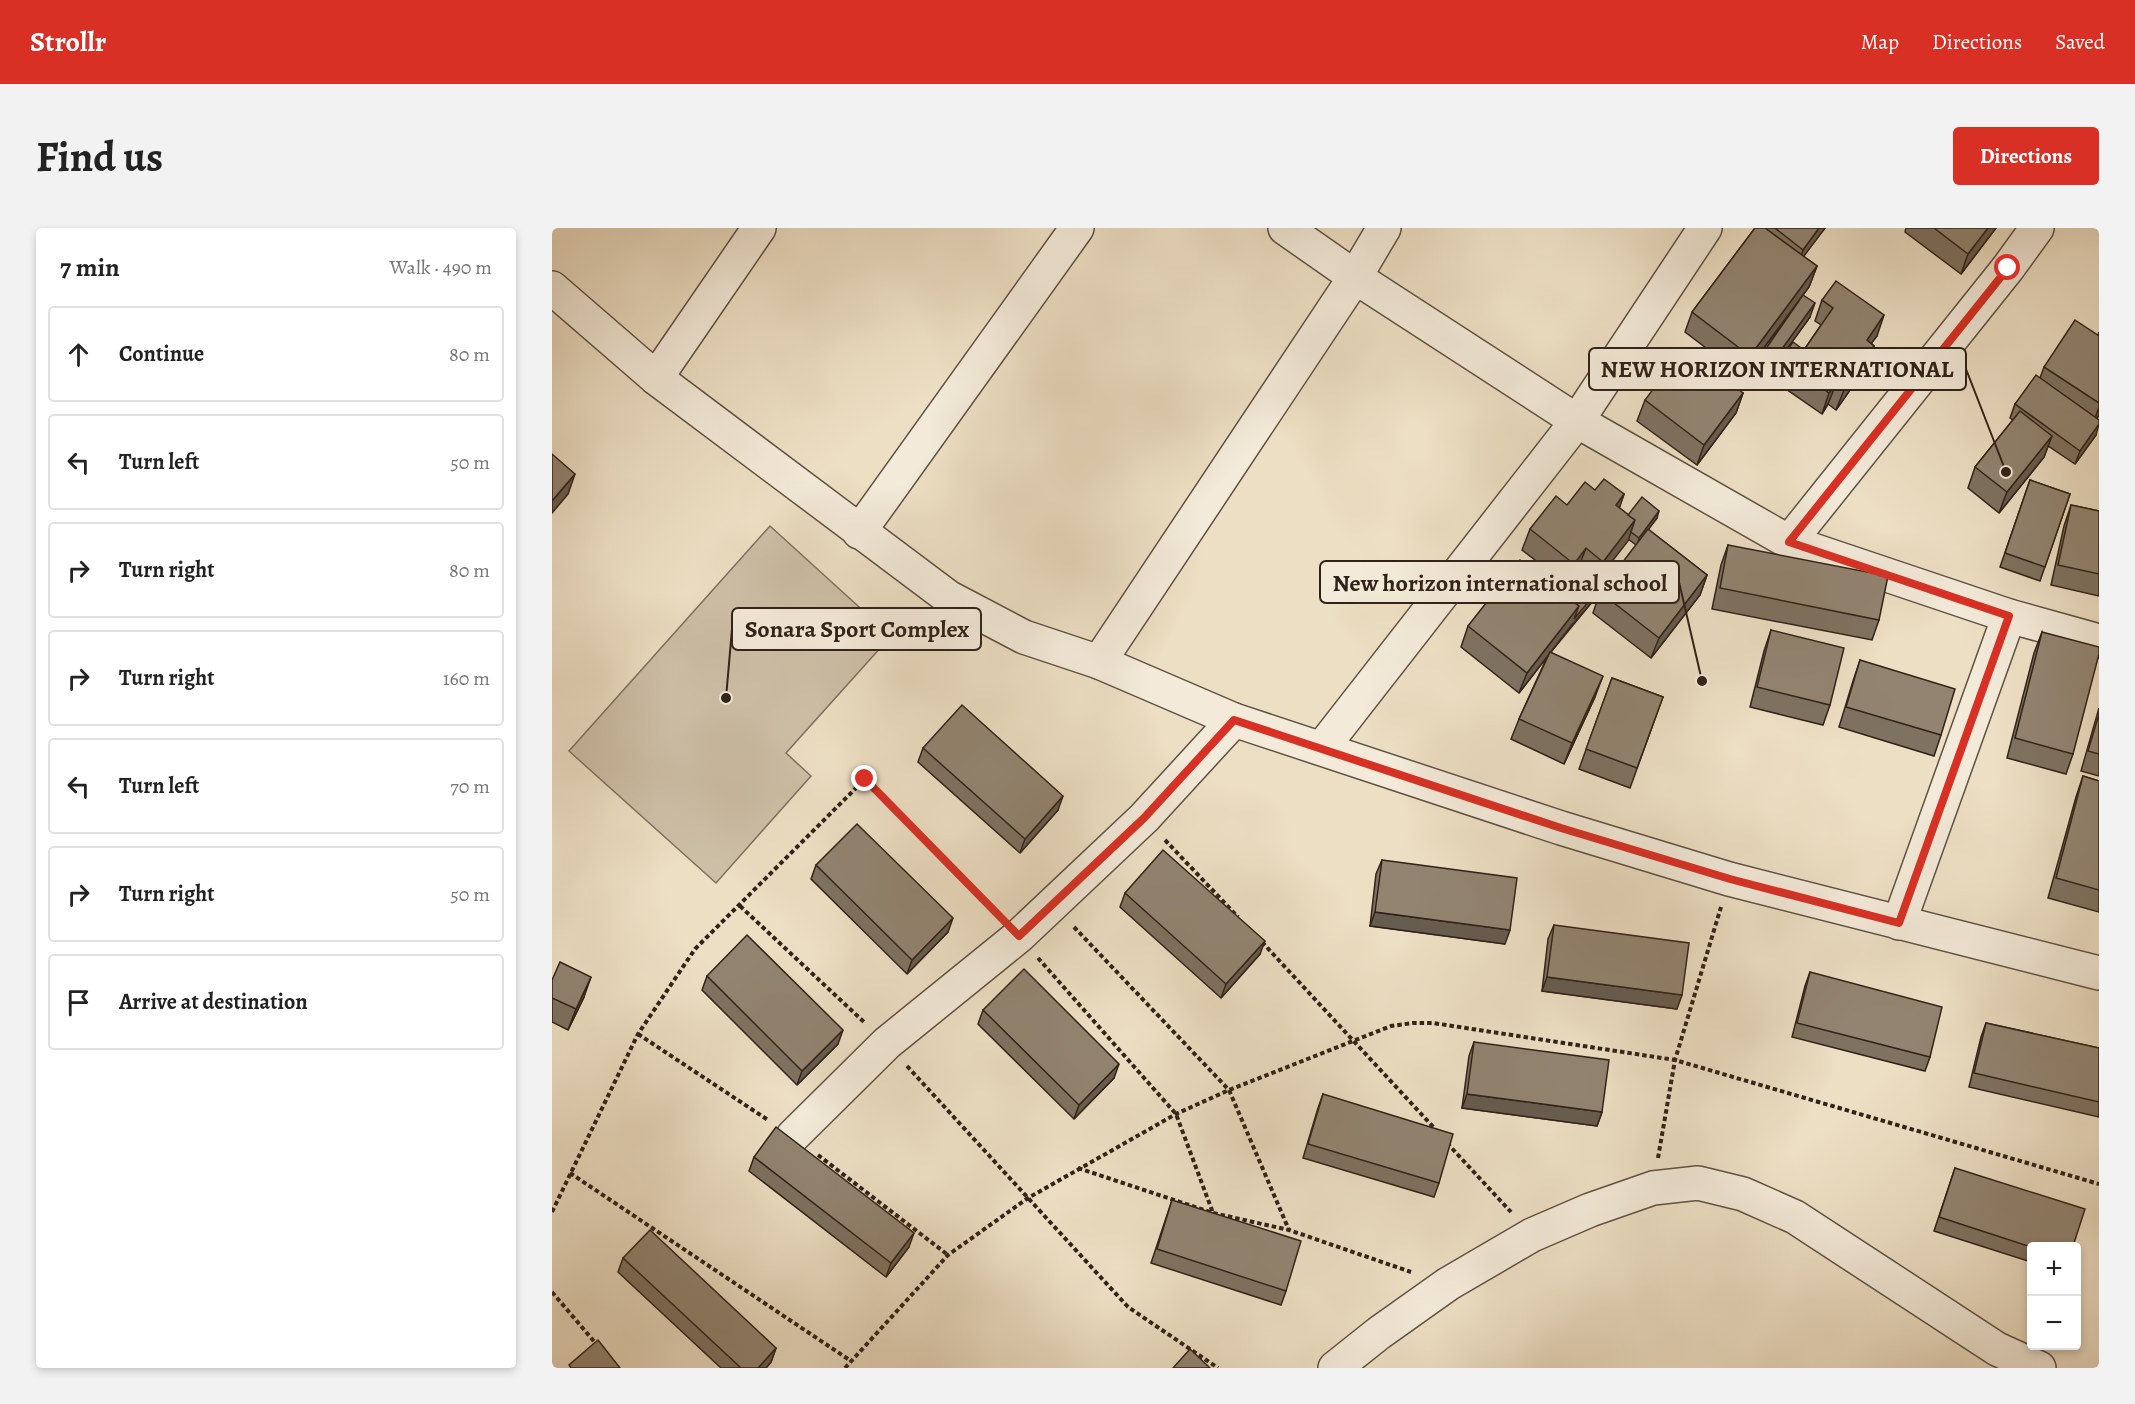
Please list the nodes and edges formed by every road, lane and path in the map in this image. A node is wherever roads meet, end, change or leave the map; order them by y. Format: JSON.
{"nodes":[{"id":1,"x":759,"y":228,"type":"edge"},
{"id":2,"x":1077,"y":228,"type":"edge"},
{"id":3,"x":1285,"y":228,"type":"edge"},
{"id":4,"x":1384,"y":228,"type":"edge"},
{"id":5,"x":1705,"y":228,"type":"edge"},
{"id":6,"x":2037,"y":228,"type":"edge"},
{"id":7,"x":1354,"y":277,"type":"junction"},
{"id":8,"x":552,"y":288,"type":"edge"},
{"id":9,"x":656,"y":378,"type":"junction"},
{"id":10,"x":1577,"y":421,"type":"junction"},
{"id":11,"x":859,"y":532,"type":"junction"},
{"id":12,"x":1789,"y":542,"type":"junction"},
{"id":13,"x":2009,"y":616,"type":"junction"},
{"id":14,"x":2099,"y":641,"type":"edge"},
{"id":15,"x":1099,"y":662,"type":"junction"},
{"id":16,"x":1234,"y":720,"type":"junction"},
{"id":17,"x":1322,"y":748,"type":"junction"},
{"id":18,"x":1144,"y":818,"type":"junction"},
{"id":19,"x":1730,"y":879,"type":"junction"},
{"id":20,"x":1053,"y":904,"type":"junction"},
{"id":21,"x":740,"y":906,"type":"junction"},
{"id":22,"x":1241,"y":921,"type":"edge"},
{"id":23,"x":1899,"y":923,"type":"junction"},
{"id":24,"x":1019,"y":936,"type":"junction"},
{"id":25,"x":1257,"y":938,"type":"edge"},
{"id":26,"x":2099,"y":973,"type":"edge"},
{"id":27,"x":1354,"y":1040,"type":"junction"},
{"id":28,"x":887,"y":1043,"type":"junction"},
{"id":29,"x":1675,"y":1060,"type":"junction"},
{"id":30,"x":1228,"y":1090,"type":"junction"},
{"id":31,"x":1176,"y":1114,"type":"junction"},
{"id":32,"x":793,"y":1136,"type":"dead end"},
{"id":33,"x":1077,"y":1168,"type":"junction"},
{"id":34,"x":570,"y":1173,"type":"junction"},
{"id":35,"x":2099,"y":1184,"type":"edge"},
{"id":36,"x":1653,"y":1188,"type":"junction"},
{"id":37,"x":1028,"y":1198,"type":"junction"},
{"id":38,"x":552,"y":1212,"type":"edge"},
{"id":39,"x":1213,"y":1213,"type":"junction"},
{"id":40,"x":1289,"y":1230,"type":"junction"},
{"id":41,"x":1532,"y":1235,"type":"junction"},
{"id":42,"x":1448,"y":1284,"type":"junction"},
{"id":43,"x":552,"y":1292,"type":"edge"},
{"id":44,"x":602,"y":1351,"type":"edge"},
{"id":45,"x":851,"y":1361,"type":"junction"},
{"id":46,"x":845,"y":1368,"type":"edge"},
{"id":47,"x":1218,"y":1368,"type":"edge"},
{"id":48,"x":1335,"y":1368,"type":"edge"},
{"id":49,"x":2039,"y":1368,"type":"edge"}],
"edges":[{"from":1,"to":9,"type":"street"},
{"from":2,"to":11,"type":"street"},
{"from":3,"to":7,"type":"street"},
{"from":4,"to":7,"type":"street"},
{"from":5,"to":10,"type":"street"},
{"from":6,"to":12,"type":"street"},
{"from":7,"to":10,"type":"street"},
{"from":7,"to":15,"type":"street"},
{"from":8,"to":9,"type":"street"},
{"from":9,"to":11,"type":"street"},
{"from":10,"to":12,"type":"street"},
{"from":10,"to":17,"type":"street"},
{"from":11,"to":15,"type":"street"},
{"from":12,"to":13,"type":"street"},
{"from":13,"to":14,"type":"street"},
{"from":13,"to":23,"type":"street"},
{"from":15,"to":16,"type":"street"},
{"from":16,"to":17,"type":"street"},
{"from":16,"to":18,"type":"street"},
{"from":17,"to":19,"type":"street"},
{"from":18,"to":20,"type":"street"},
{"from":18,"to":22,"type":"path"},
{"from":19,"to":23,"type":"street"},
{"from":19,"to":29,"type":"path"},
{"from":20,"to":24,"type":"street"},
{"from":20,"to":30,"type":"path"},
{"from":21,"to":24,"type":"path"},
{"from":21,"to":28,"type":"path"},
{"from":21,"to":34,"type":"path"},
{"from":23,"to":26,"type":"street"},
{"from":24,"to":28,"type":"street"},
{"from":24,"to":31,"type":"path"},
{"from":25,"to":27,"type":"path"},
{"from":27,"to":29,"type":"path"},
{"from":27,"to":30,"type":"path"},
{"from":27,"to":41,"type":"path"},
{"from":28,"to":32,"type":"street"},
{"from":28,"to":37,"type":"path"},
{"from":29,"to":35,"type":"path"},
{"from":29,"to":36,"type":"path"},
{"from":30,"to":31,"type":"path"},
{"from":30,"to":40,"type":"path"},
{"from":31,"to":33,"type":"path"},
{"from":31,"to":39,"type":"path"},
{"from":33,"to":37,"type":"path"},
{"from":33,"to":39,"type":"path"},
{"from":34,"to":38,"type":"path"},
{"from":34,"to":45,"type":"path"},
{"from":36,"to":41,"type":"street"},
{"from":36,"to":49,"type":"street"},
{"from":37,"to":45,"type":"path"},
{"from":37,"to":47,"type":"path"},
{"from":39,"to":40,"type":"path"},
{"from":40,"to":42,"type":"path"},
{"from":41,"to":42,"type":"street"},
{"from":42,"to":48,"type":"street"},
{"from":43,"to":44,"type":"path"},
{"from":45,"to":46,"type":"path"}]}
